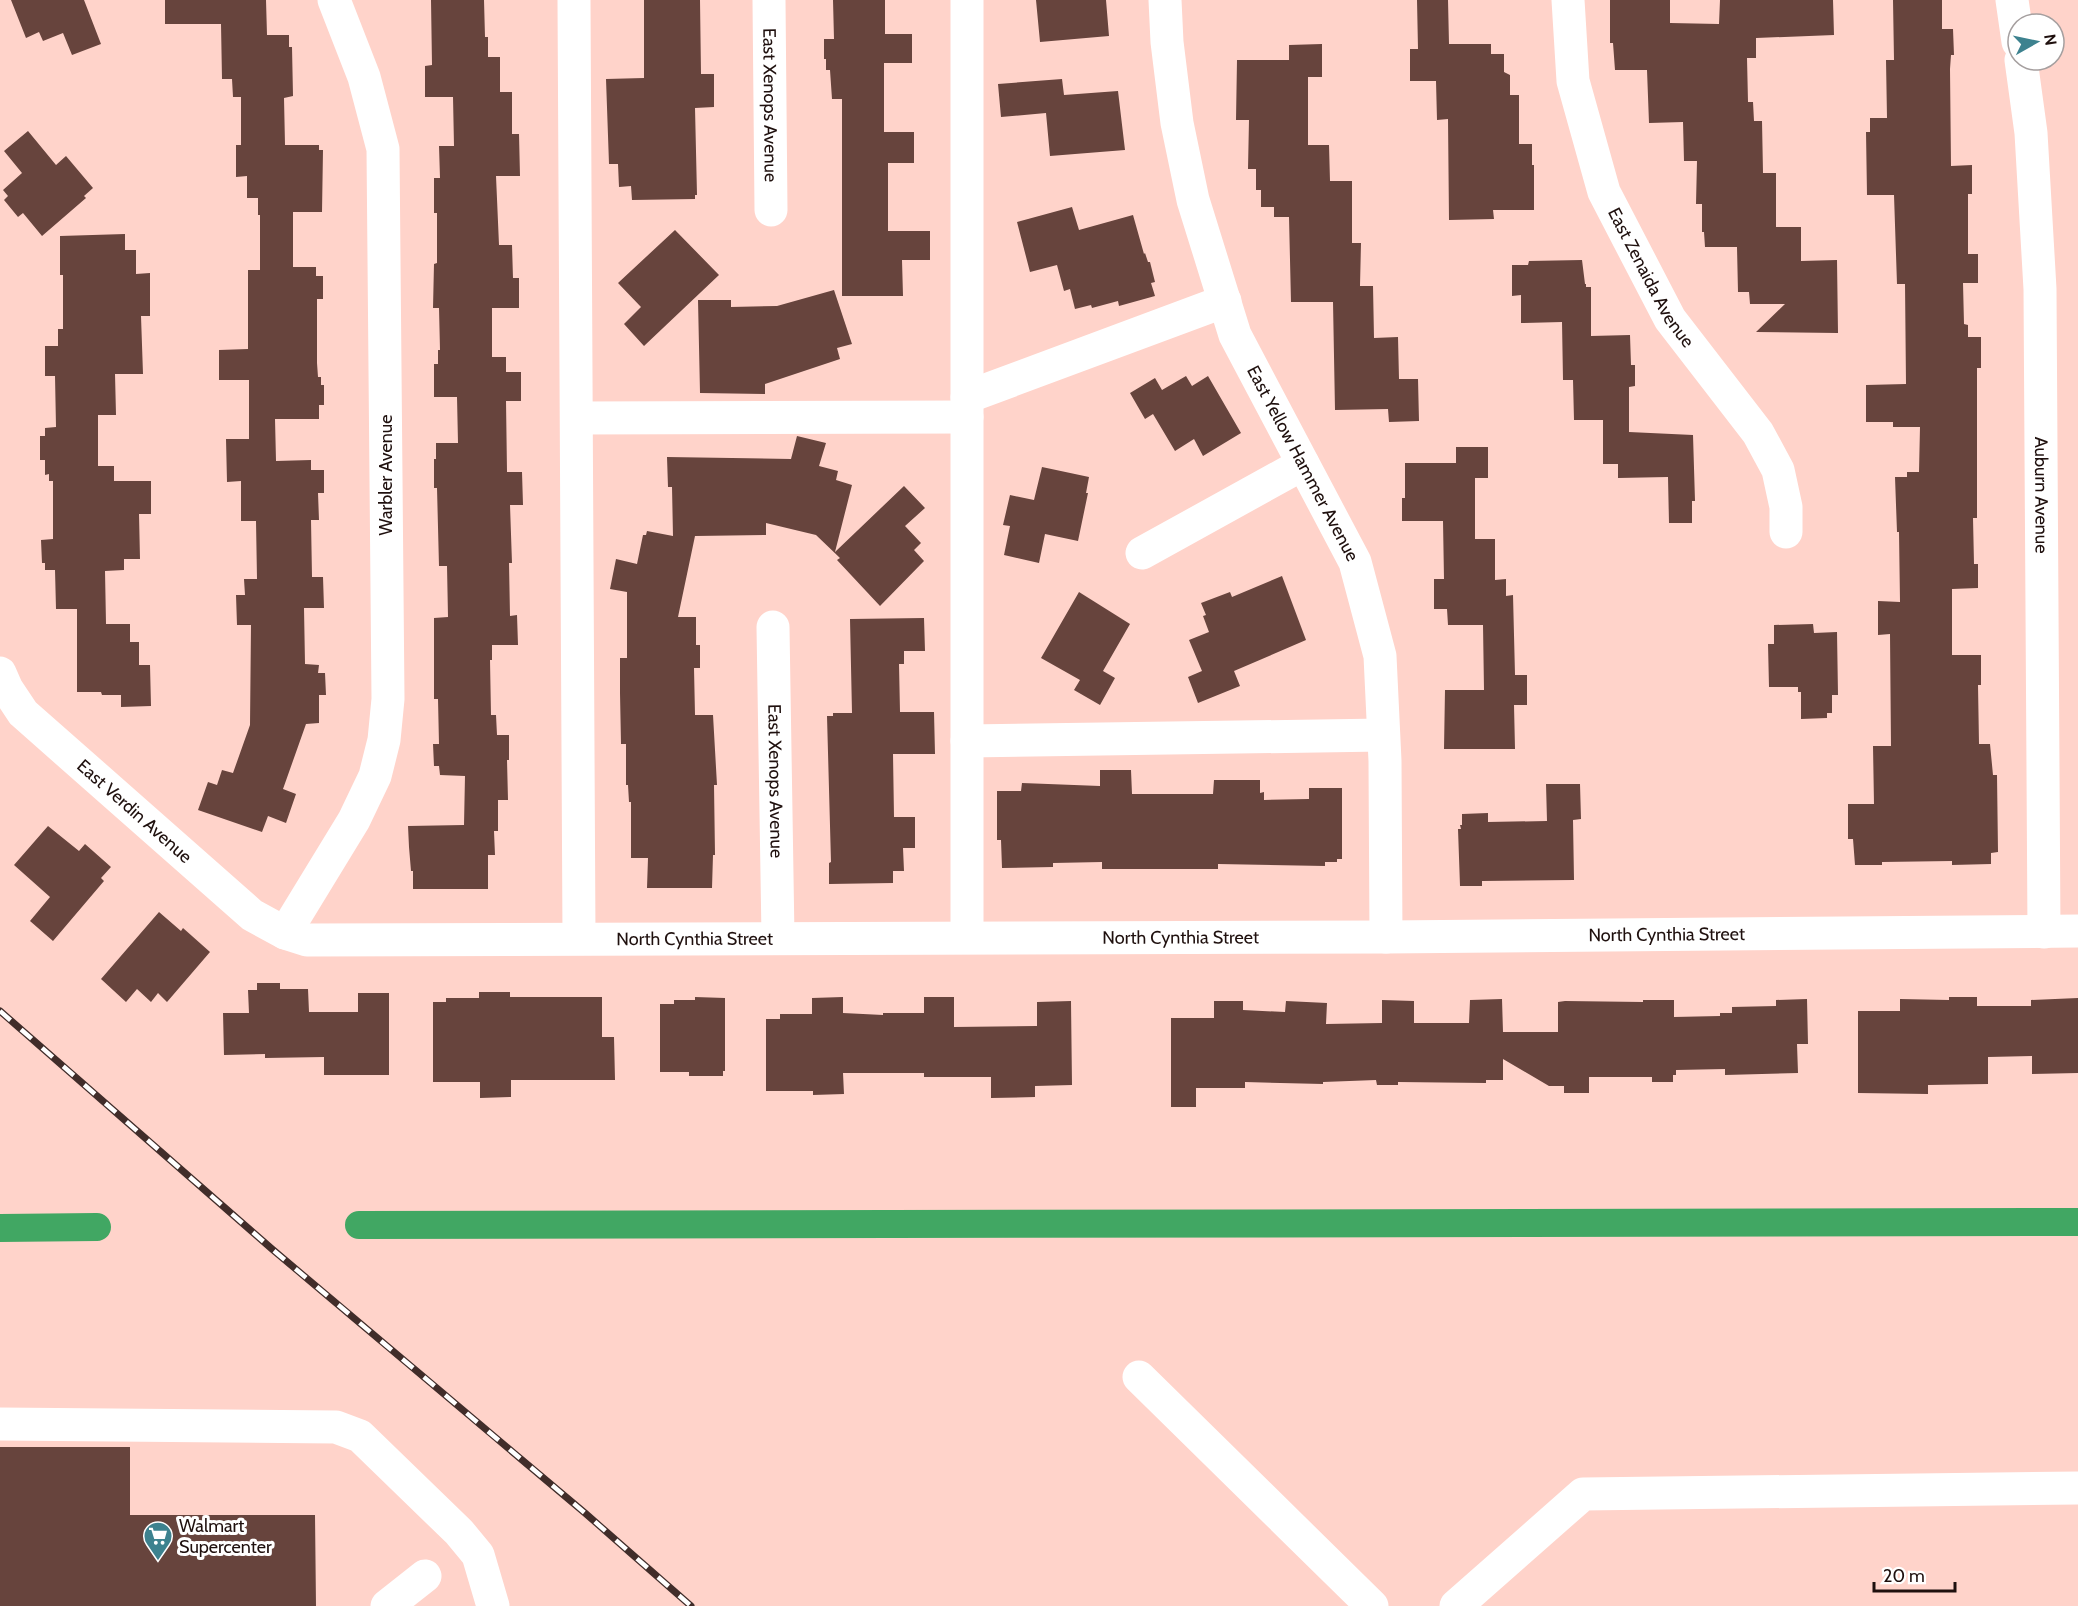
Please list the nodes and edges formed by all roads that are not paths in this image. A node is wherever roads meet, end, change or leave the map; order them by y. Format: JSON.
{"nodes":[{"id":1,"x":334,"y":0,"type":"edge"},
{"id":2,"x":574,"y":0,"type":"edge"},
{"id":3,"x":769,"y":0,"type":"edge"},
{"id":4,"x":967,"y":0,"type":"edge"},
{"id":5,"x":1165,"y":0,"type":"edge"},
{"id":6,"x":1568,"y":0,"type":"edge"},
{"id":7,"x":2023,"y":72,"type":"edge"},
{"id":8,"x":771,"y":210,"type":"dead end"},
{"id":9,"x":1225,"y":301,"type":"junction"},
{"id":10,"x":967,"y":407,"type":"junction"},
{"id":11,"x":577,"y":418,"type":"junction"},
{"id":12,"x":1303,"y":464,"type":"junction"},
{"id":13,"x":1786,"y":532,"type":"dead end"},
{"id":14,"x":1142,"y":553,"type":"dead end"},
{"id":15,"x":773,"y":627,"type":"dead end"},
{"id":16,"x":0,"y":674,"type":"edge"},
{"id":17,"x":1383,"y":735,"type":"junction"},
{"id":18,"x":967,"y":741,"type":"junction"},
{"id":19,"x":2078,"y":931,"type":"edge"},
{"id":20,"x":2044,"y":932,"type":"junction"},
{"id":21,"x":285,"y":933,"type":"junction"},
{"id":22,"x":778,"y":937,"type":"junction"},
{"id":23,"x":967,"y":937,"type":"junction"},
{"id":24,"x":1386,"y":937,"type":"junction"},
{"id":25,"x":579,"y":938,"type":"junction"},
{"id":26,"x":1139,"y":1377,"type":"dead end"},
{"id":27,"x":0,"y":1424,"type":"edge"},
{"id":28,"x":2078,"y":1488,"type":"edge"},
{"id":29,"x":425,"y":1576,"type":"dead end"},
{"id":30,"x":387,"y":1606,"type":"edge"},
{"id":31,"x":493,"y":1606,"type":"edge"},
{"id":32,"x":1372,"y":1606,"type":"edge"},
{"id":33,"x":1456,"y":1606,"type":"edge"}],
"edges":[{"from":1,"to":21,"type":"street","name":"Warbler Avenue"},
{"from":2,"to":11,"type":"street"},
{"from":3,"to":8,"type":"street","name":"East Xenops Avenue"},
{"from":4,"to":10,"type":"street"},
{"from":5,"to":9,"type":"street","name":"East Yellow Hammer Avenue"},
{"from":6,"to":13,"type":"street","name":"East Zenaida Avenue"},
{"from":7,"to":20,"type":"street","name":"Auburn Avenue"},
{"from":9,"to":10,"type":"street"},
{"from":9,"to":12,"type":"street","name":"East Yellow Hammer Avenue"},
{"from":10,"to":11,"type":"street"},
{"from":10,"to":18,"type":"street"},
{"from":11,"to":25,"type":"street"},
{"from":12,"to":14,"type":"street"},
{"from":12,"to":17,"type":"street","name":"East Yellow Hammer Avenue"},
{"from":15,"to":22,"type":"street","name":"East Xenops Avenue"},
{"from":16,"to":21,"type":"street","name":"East Verdin Avenue"},
{"from":17,"to":18,"type":"street"},
{"from":17,"to":24,"type":"street","name":"East Yellow Hammer Avenue"},
{"from":18,"to":23,"type":"street"},
{"from":19,"to":20,"type":"street","name":"North Cynthia Street"},
{"from":20,"to":24,"type":"street","name":"North Cynthia Street"},
{"from":21,"to":25,"type":"street","name":"North Cynthia Street"},
{"from":22,"to":23,"type":"street","name":"North Cynthia Street"},
{"from":22,"to":25,"type":"street","name":"North Cynthia Street"},
{"from":23,"to":24,"type":"street","name":"North Cynthia Street"},
{"from":26,"to":32,"type":"street"},
{"from":27,"to":31,"type":"street"},
{"from":28,"to":33,"type":"street"},
{"from":29,"to":30,"type":"street"}]}
